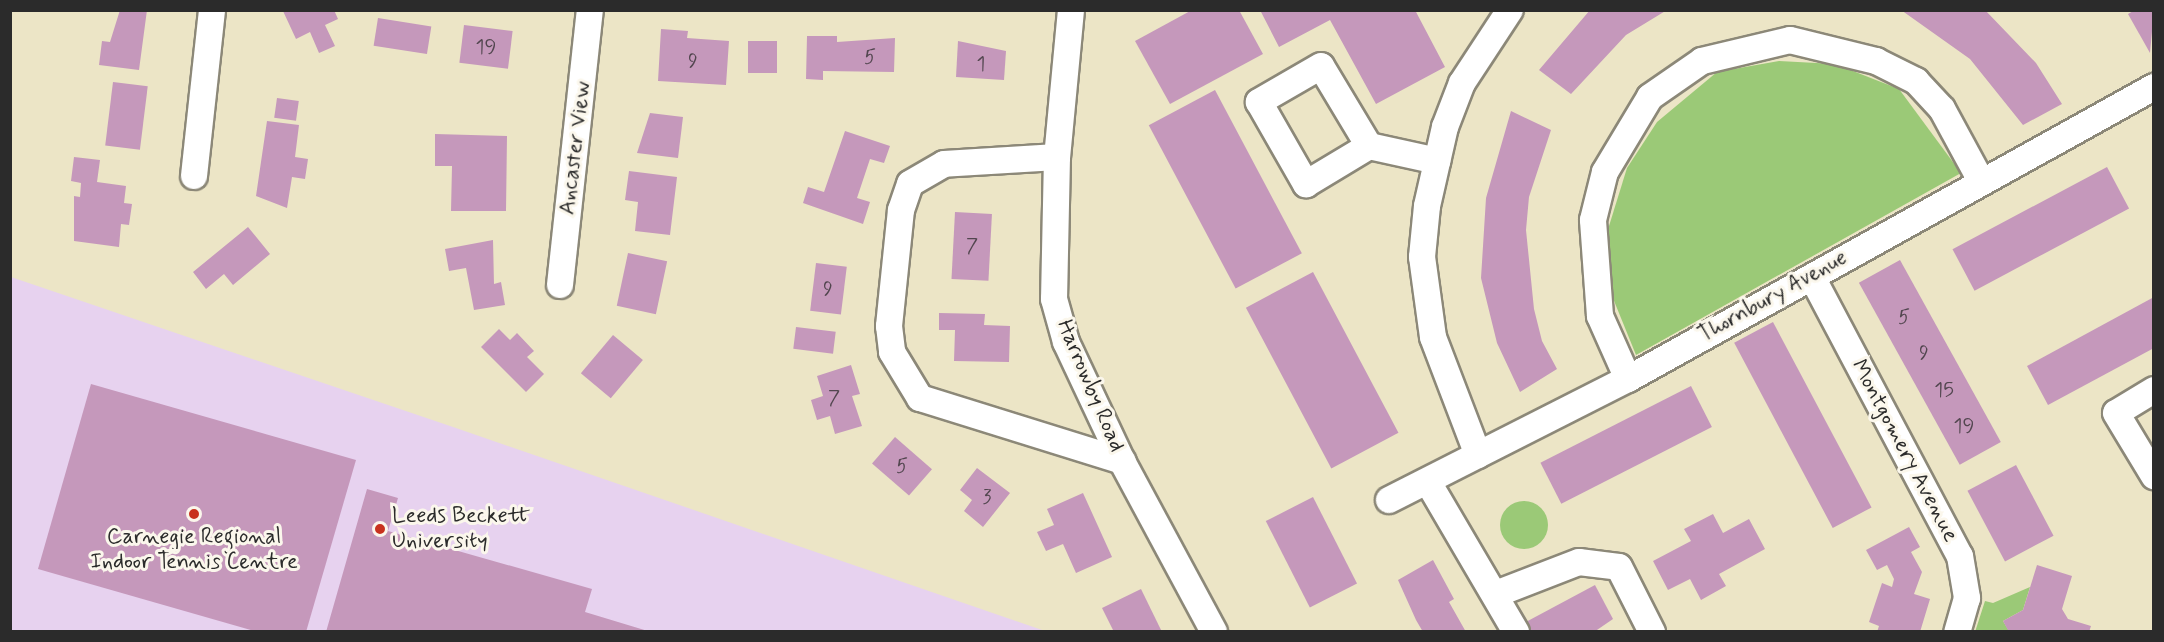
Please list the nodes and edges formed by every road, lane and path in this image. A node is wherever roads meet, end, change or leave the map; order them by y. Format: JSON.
{"nodes":[{"id":1,"x":212,"y":10,"type":"edge"},
{"id":2,"x":590,"y":10,"type":"edge"},
{"id":3,"x":1071,"y":10,"type":"edge"},
{"id":4,"x":1510,"y":10,"type":"edge"},
{"id":5,"x":2154,"y":87,"type":"edge"},
{"id":6,"x":1369,"y":146,"type":"junction"},
{"id":7,"x":1057,"y":157,"type":"junction"},
{"id":8,"x":1437,"y":161,"type":"junction"},
{"id":9,"x":194,"y":176,"type":"dead end"},
{"id":10,"x":1980,"y":178,"type":"junction"},
{"id":11,"x":1812,"y":277,"type":"junction"},
{"id":12,"x":560,"y":285,"type":"dead end"},
{"id":13,"x":1628,"y":379,"type":"junction"},
{"id":14,"x":2154,"y":390,"type":"edge"},
{"id":15,"x":1478,"y":455,"type":"junction"},
{"id":16,"x":1122,"y":461,"type":"junction"},
{"id":17,"x":2154,"y":476,"type":"edge"},
{"id":18,"x":1428,"y":482,"type":"junction"},
{"id":19,"x":1389,"y":500,"type":"dead end"},
{"id":20,"x":1496,"y":594,"type":"junction"},
{"id":21,"x":1214,"y":632,"type":"edge"},
{"id":22,"x":1516,"y":632,"type":"edge"},
{"id":23,"x":1652,"y":632,"type":"edge"},
{"id":24,"x":1957,"y":632,"type":"edge"}],
"edges":[{"from":1,"to":9,"type":"street"},
{"from":2,"to":12,"type":"street","name":"Ancaster View"},
{"from":3,"to":7,"type":"street","name":"Harrowby Road"},
{"from":4,"to":8,"type":"street"},
{"from":5,"to":10,"type":"street","name":"Thornbury Avenue"},
{"from":6,"to":6,"type":"street"},
{"from":6,"to":8,"type":"street"},
{"from":7,"to":16,"type":"street","name":"Harrowby Road"},
{"from":7,"to":16,"type":"street"},
{"from":8,"to":15,"type":"street"},
{"from":10,"to":11,"type":"street","name":"Thornbury Avenue"},
{"from":10,"to":13,"type":"street"},
{"from":11,"to":13,"type":"street","name":"Thornbury Avenue"},
{"from":11,"to":24,"type":"street","name":"Montgomery Avenue"},
{"from":13,"to":15,"type":"street","name":"Thornbury Avenue"},
{"from":14,"to":17,"type":"street"},
{"from":15,"to":18,"type":"street","name":"Thornbury Avenue"},
{"from":16,"to":21,"type":"street","name":"Harrowby Road"},
{"from":18,"to":19,"type":"street","name":"Thornbury Avenue"},
{"from":18,"to":20,"type":"street"},
{"from":20,"to":22,"type":"street"},
{"from":20,"to":23,"type":"street"}]}
